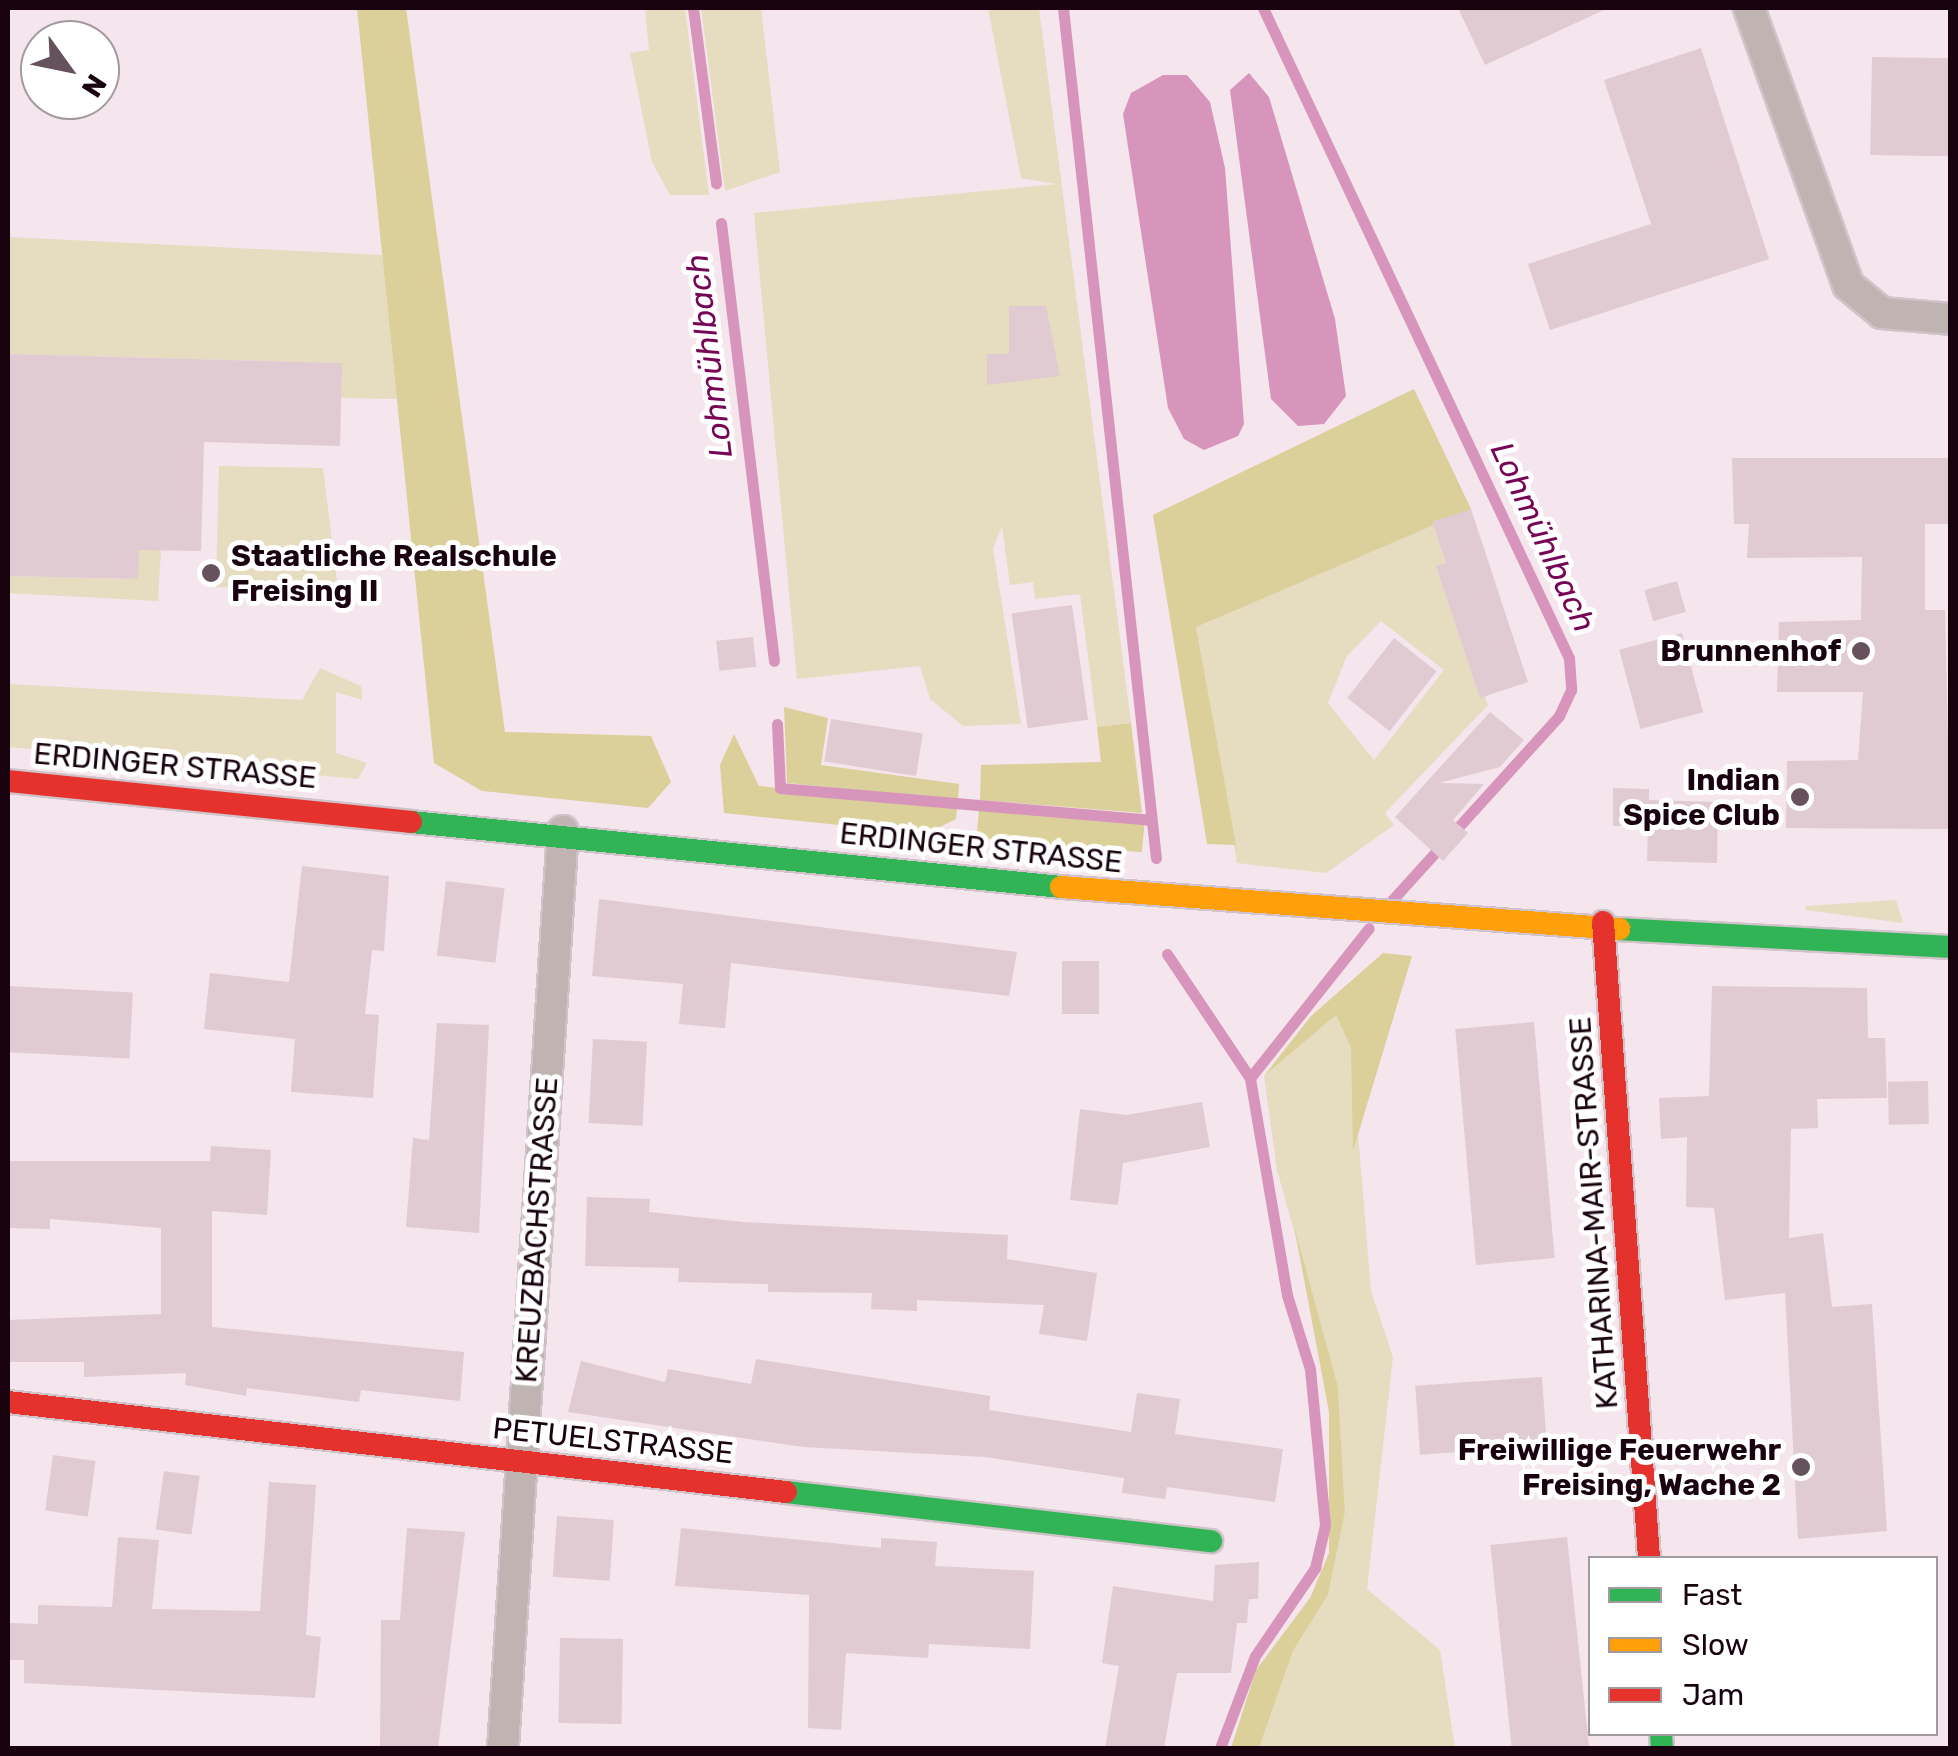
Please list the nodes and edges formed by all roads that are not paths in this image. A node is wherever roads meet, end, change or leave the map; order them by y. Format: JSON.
{"nodes":[{"id":1,"x":1750,"y":8,"type":"edge"},
{"id":2,"x":1950,"y":319,"type":"edge"},
{"id":3,"x":8,"y":781,"type":"edge"},
{"id":4,"x":564,"y":831,"type":"junction"},
{"id":5,"x":1603,"y":922,"type":"junction"},
{"id":6,"x":1950,"y":947,"type":"edge"},
{"id":7,"x":8,"y":1402,"type":"edge"},
{"id":8,"x":522,"y":1463,"type":"junction"},
{"id":9,"x":1211,"y":1542,"type":"dead end"},
{"id":10,"x":1649,"y":1556,"type":"edge"},
{"id":11,"x":503,"y":1748,"type":"edge"}],
"edges":[{"from":1,"to":2,"type":"street"},
{"from":3,"to":4,"type":"street","name":"ERDINGER STRASSE"},
{"from":4,"to":5,"type":"street","name":"ERDINGER STRASSE"},
{"from":4,"to":8,"type":"street","name":"KREUZBACHSTRASSE"},
{"from":5,"to":6,"type":"street","name":"ERDINGER STRASSE"},
{"from":5,"to":10,"type":"street","name":"KATHARINA-MAIR-STRASSE"},
{"from":7,"to":8,"type":"street","name":"PETUELSTRASSE"},
{"from":8,"to":9,"type":"street","name":"PETUELSTRASSE"},
{"from":8,"to":11,"type":"street","name":"KREUZBACHSTRASSE"}]}
